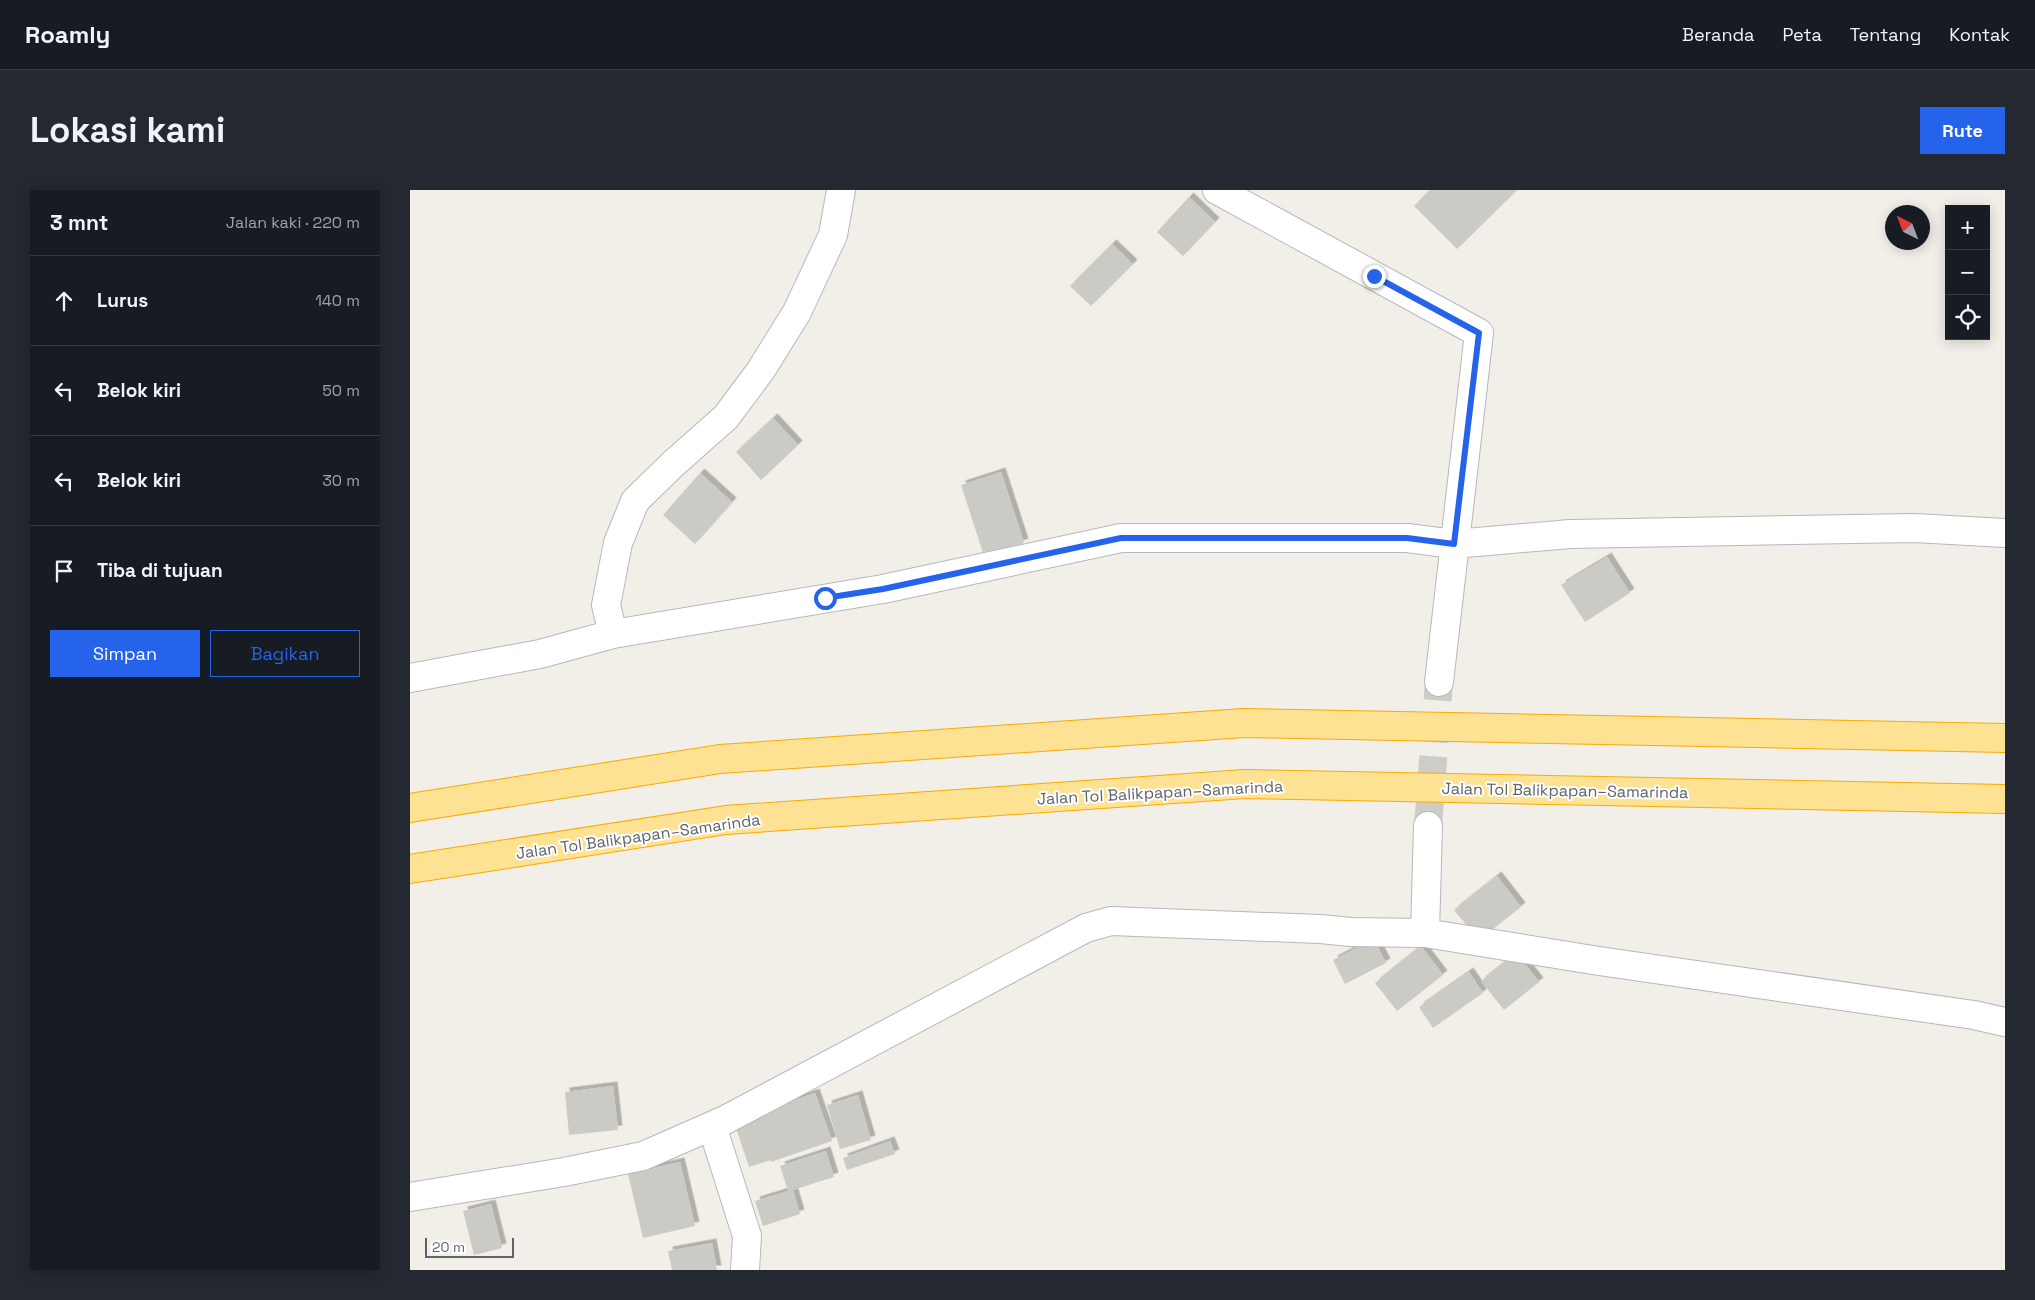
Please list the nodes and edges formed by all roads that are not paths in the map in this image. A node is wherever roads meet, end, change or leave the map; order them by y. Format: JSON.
{"nodes":[{"id":1,"x":841,"y":190,"type":"edge"},
{"id":2,"x":1217,"y":190,"type":"edge"},
{"id":3,"x":2005,"y":533,"type":"edge"},
{"id":4,"x":1454,"y":544,"type":"junction"},
{"id":5,"x":613,"y":634,"type":"junction"},
{"id":6,"x":410,"y":678,"type":"edge"},
{"id":7,"x":1439,"y":682,"type":"tunnel mouth"},
{"id":8,"x":2005,"y":738,"type":"edge"},
{"id":9,"x":2005,"y":799,"type":"edge"},
{"id":10,"x":410,"y":808,"type":"edge"},
{"id":11,"x":1428,"y":826,"type":"tunnel mouth"},
{"id":12,"x":410,"y":869,"type":"edge"},
{"id":13,"x":1426,"y":933,"type":"junction"},
{"id":14,"x":2005,"y":1022,"type":"edge"},
{"id":15,"x":712,"y":1126,"type":"junction"},
{"id":16,"x":410,"y":1197,"type":"edge"},
{"id":17,"x":745,"y":1270,"type":"edge"}],
"edges":[{"from":1,"to":5,"type":"street"},
{"from":2,"to":4,"type":"street"},
{"from":3,"to":4,"type":"street"},
{"from":4,"to":5,"type":"street"},
{"from":4,"to":7,"type":"street"},
{"from":5,"to":6,"type":"street"},
{"from":8,"to":10,"type":"highway"},
{"from":9,"to":12,"type":"highway","name":"Jalan Tol Balikpapan–Samarinda"},
{"from":11,"to":13,"type":"street"},
{"from":13,"to":14,"type":"street"},
{"from":13,"to":15,"type":"street"},
{"from":15,"to":16,"type":"street"},
{"from":15,"to":17,"type":"street"}]}
